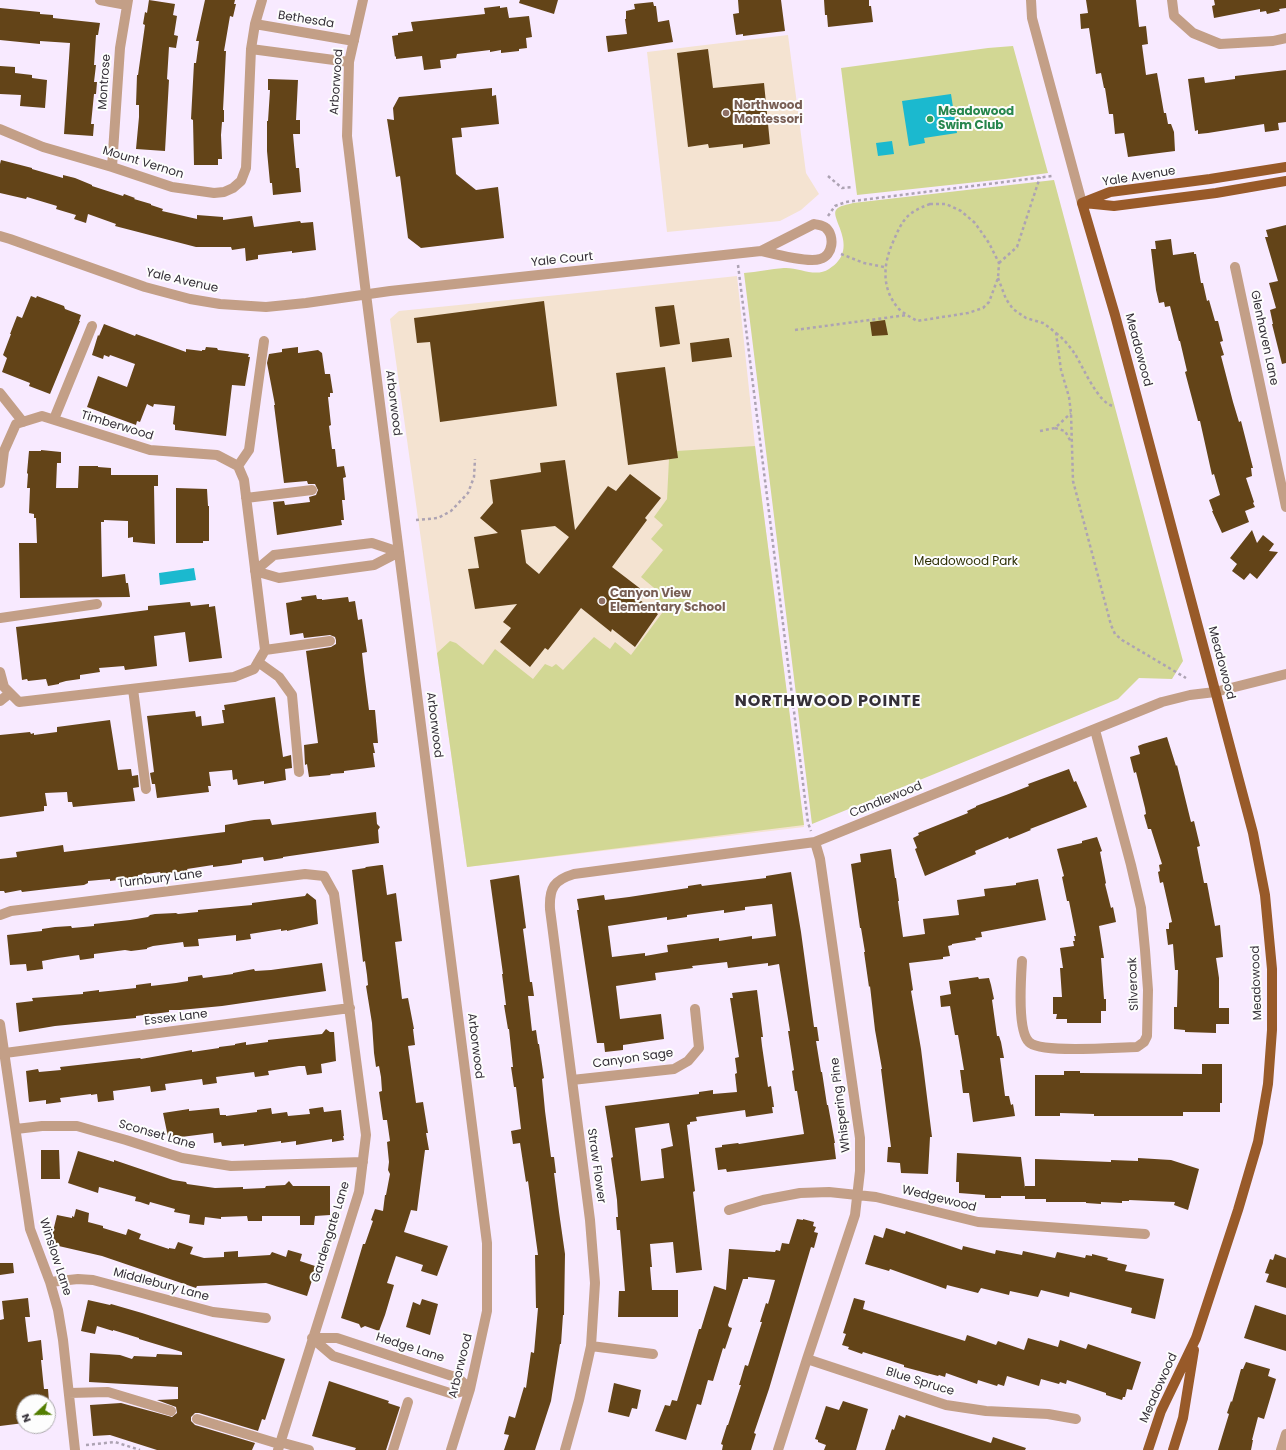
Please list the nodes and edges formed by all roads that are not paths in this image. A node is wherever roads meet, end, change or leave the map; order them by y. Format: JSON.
{"nodes":[{"id":1,"x":100,"y":0,"type":"edge"},
{"id":2,"x":262,"y":0,"type":"edge"},
{"id":3,"x":363,"y":0,"type":"edge"},
{"id":4,"x":1031,"y":0,"type":"edge"},
{"id":5,"x":1172,"y":0,"type":"edge"},
{"id":6,"x":127,"y":3,"type":"edge"},
{"id":7,"x":255,"y":24,"type":"junction"},
{"id":8,"x":1286,"y":38,"type":"edge"},
{"id":9,"x":354,"y":41,"type":"junction"},
{"id":10,"x":251,"y":49,"type":"junction"},
{"id":11,"x":349,"y":62,"type":"junction"},
{"id":12,"x":0,"y":129,"type":"edge"},
{"id":13,"x":112,"y":167,"type":"junction"},
{"id":14,"x":1286,"y":167,"type":"edge"},
{"id":15,"x":1286,"y":181,"type":"edge"},
{"id":16,"x":1082,"y":203,"type":"junction"},
{"id":17,"x":0,"y":236,"type":"edge"},
{"id":18,"x":761,"y":251,"type":"junction"},
{"id":19,"x":1235,"y":268,"type":"dead end"},
{"id":20,"x":366,"y":294,"type":"junction"},
{"id":21,"x":92,"y":326,"type":"dead end"},
{"id":22,"x":264,"y":341,"type":"dead end"},
{"id":23,"x":0,"y":392,"type":"edge"},
{"id":24,"x":54,"y":419,"type":"junction"},
{"id":25,"x":23,"y":422,"type":"junction"},
{"id":26,"x":238,"y":466,"type":"junction"},
{"id":27,"x":0,"y":478,"type":"edge"},
{"id":28,"x":312,"y":490,"type":"dead end"},
{"id":29,"x":246,"y":498,"type":"junction"},
{"id":30,"x":1286,"y":507,"type":"edge"},
{"id":31,"x":399,"y":552,"type":"junction"},
{"id":32,"x":255,"y":571,"type":"junction"},
{"id":33,"x":97,"y":604,"type":"dead end"},
{"id":34,"x":0,"y":618,"type":"edge"},
{"id":35,"x":330,"y":641,"type":"dead end"},
{"id":36,"x":265,"y":650,"type":"junction"},
{"id":37,"x":258,"y":662,"type":"junction"},
{"id":38,"x":0,"y":672,"type":"edge"},
{"id":39,"x":1286,"y":674,"type":"edge"},
{"id":40,"x":133,"y":689,"type":"junction"},
{"id":41,"x":1215,"y":692,"type":"junction"},
{"id":42,"x":10,"y":693,"type":"junction"},
{"id":43,"x":0,"y":701,"type":"edge"},
{"id":44,"x":1095,"y":730,"type":"junction"},
{"id":45,"x":299,"y":772,"type":"dead end"},
{"id":46,"x":146,"y":789,"type":"dead end"},
{"id":47,"x":815,"y":842,"type":"junction"},
{"id":48,"x":324,"y":876,"type":"joint"},
{"id":49,"x":554,"y":884,"type":"joint"},
{"id":50,"x":0,"y":915,"type":"edge"},
{"id":51,"x":1022,"y":961,"type":"dead end"},
{"id":52,"x":350,"y":1008,"type":"junction"},
{"id":53,"x":694,"y":1009,"type":"dead end"},
{"id":54,"x":0,"y":1024,"type":"edge"},
{"id":55,"x":5,"y":1054,"type":"junction"},
{"id":56,"x":572,"y":1080,"type":"junction"},
{"id":57,"x":16,"y":1129,"type":"junction"},
{"id":58,"x":363,"y":1162,"type":"junction"},
{"id":59,"x":859,"y":1194,"type":"junction"},
{"id":60,"x":729,"y":1210,"type":"dead end"},
{"id":61,"x":1145,"y":1234,"type":"dead end"},
{"id":62,"x":50,"y":1282,"type":"junction"},
{"id":63,"x":266,"y":1318,"type":"dead end"},
{"id":64,"x":312,"y":1338,"type":"junction"},
{"id":65,"x":1196,"y":1338,"type":"junction"},
{"id":66,"x":591,"y":1346,"type":"junction"},
{"id":67,"x":652,"y":1354,"type":"dead end"},
{"id":68,"x":807,"y":1359,"type":"junction"},
{"id":69,"x":470,"y":1389,"type":"junction"},
{"id":70,"x":69,"y":1392,"type":"junction"},
{"id":71,"x":408,"y":1402,"type":"dead end"},
{"id":72,"x":170,"y":1411,"type":"dead end"},
{"id":73,"x":197,"y":1419,"type":"dead end"},
{"id":74,"x":1076,"y":1419,"type":"dead end"},
{"id":75,"x":1286,"y":1434,"type":"edge"},
{"id":76,"x":279,"y":1445,"type":"edge"},
{"id":77,"x":75,"y":1448,"type":"edge"},
{"id":78,"x":309,"y":1450,"type":"edge"},
{"id":79,"x":393,"y":1450,"type":"edge"},
{"id":80,"x":451,"y":1450,"type":"edge"},
{"id":81,"x":565,"y":1450,"type":"edge"},
{"id":82,"x":778,"y":1450,"type":"edge"},
{"id":83,"x":1148,"y":1450,"type":"edge"},
{"id":84,"x":1173,"y":1450,"type":"edge"},
{"id":85,"x":1281,"y":1450,"type":"edge"}],
"edges":[{"from":1,"to":6,"type":"street"},
{"from":2,"to":7,"type":"street","name":"Mount Vernon"},
{"from":3,"to":9,"type":"street","name":"Arborwood"},
{"from":4,"to":16,"type":"street","name":"Meadowood"},
{"from":5,"to":8,"type":"street"},
{"from":6,"to":13,"type":"street","name":"Montrose"},
{"from":7,"to":9,"type":"street","name":"Bethesda"},
{"from":7,"to":10,"type":"street","name":"Mount Vernon"},
{"from":9,"to":11,"type":"street","name":"Arborwood"},
{"from":10,"to":11,"type":"street"},
{"from":10,"to":13,"type":"street","name":"Mount Vernon"},
{"from":11,"to":20,"type":"street","name":"Arborwood"},
{"from":12,"to":13,"type":"street","name":"Mount Vernon"},
{"from":14,"to":16,"type":"main road","name":"Yale Avenue"},
{"from":15,"to":16,"type":"main road","name":"Yale Avenue"},
{"from":16,"to":41,"type":"main road","name":"Meadowood"},
{"from":17,"to":20,"type":"street","name":"Yale Avenue"},
{"from":18,"to":18,"type":"street","name":"Yale Court"},
{"from":18,"to":20,"type":"street","name":"Yale Court"},
{"from":19,"to":30,"type":"street","name":"Glenhaven Lane"},
{"from":20,"to":31,"type":"street","name":"Arborwood"},
{"from":21,"to":24,"type":"street"},
{"from":22,"to":26,"type":"street"},
{"from":23,"to":25,"type":"street"},
{"from":24,"to":25,"type":"street","name":"Timberwood"},
{"from":24,"to":26,"type":"street","name":"Timberwood"},
{"from":25,"to":27,"type":"street"},
{"from":26,"to":29,"type":"street"},
{"from":28,"to":29,"type":"street"},
{"from":29,"to":32,"type":"street"},
{"from":31,"to":32,"type":"street"},
{"from":31,"to":32,"type":"street"},
{"from":31,"to":69,"type":"street","name":"Arborwood"},
{"from":32,"to":36,"type":"street"},
{"from":33,"to":34,"type":"street"},
{"from":35,"to":36,"type":"street"},
{"from":36,"to":37,"type":"street"},
{"from":37,"to":40,"type":"street"},
{"from":37,"to":45,"type":"street"},
{"from":38,"to":42,"type":"street"},
{"from":39,"to":41,"type":"street","name":"Candlewood"},
{"from":40,"to":42,"type":"street"},
{"from":40,"to":46,"type":"street"},
{"from":41,"to":44,"type":"street","name":"Candlewood"},
{"from":41,"to":65,"type":"main road","name":"Meadowood"},
{"from":42,"to":43,"type":"street"},
{"from":44,"to":47,"type":"street","name":"Candlewood"},
{"from":44,"to":51,"type":"street","name":"Silveroak"},
{"from":47,"to":49,"type":"street","name":"Candlewood"},
{"from":47,"to":59,"type":"street","name":"Whispering Pine"},
{"from":48,"to":50,"type":"street","name":"Turnbury Lane"},
{"from":48,"to":52,"type":"street","name":"Gardengate Lane"},
{"from":49,"to":56,"type":"street","name":"Straw Flower"},
{"from":52,"to":55,"type":"street","name":"Essex Lane"},
{"from":52,"to":58,"type":"street","name":"Gardengate Lane"},
{"from":53,"to":56,"type":"street","name":"Canyon Sage"},
{"from":54,"to":55,"type":"street","name":"Winslow Lane"},
{"from":55,"to":57,"type":"street","name":"Winslow Lane"},
{"from":56,"to":66,"type":"street","name":"Straw Flower"},
{"from":57,"to":58,"type":"street","name":"Sconset Lane"},
{"from":57,"to":62,"type":"street","name":"Winslow Lane"},
{"from":58,"to":64,"type":"street","name":"Gardengate Lane"},
{"from":59,"to":60,"type":"street","name":"Wedgewood"},
{"from":59,"to":61,"type":"street","name":"Wedgewood"},
{"from":59,"to":68,"type":"street","name":"Whispering Pine"},
{"from":62,"to":63,"type":"street","name":"Middlebury Lane"},
{"from":62,"to":70,"type":"street","name":"Winslow Lane"},
{"from":64,"to":69,"type":"street","name":"Hedge Lane"},
{"from":64,"to":69,"type":"street"},
{"from":64,"to":76,"type":"street","name":"Gardengate Lane"},
{"from":65,"to":83,"type":"main road","name":"Meadowood"},
{"from":65,"to":84,"type":"main road","name":"Meadowood"},
{"from":66,"to":67,"type":"street"},
{"from":66,"to":81,"type":"street","name":"Straw Flower"},
{"from":68,"to":74,"type":"street","name":"Blue Spruce"},
{"from":68,"to":82,"type":"street","name":"Whispering Pine"},
{"from":69,"to":80,"type":"street","name":"Arborwood"},
{"from":70,"to":72,"type":"street"},
{"from":70,"to":77,"type":"street","name":"Winslow Lane"},
{"from":71,"to":79,"type":"street"},
{"from":73,"to":76,"type":"street"},
{"from":75,"to":85,"type":"street"},
{"from":76,"to":78,"type":"street"}]}
